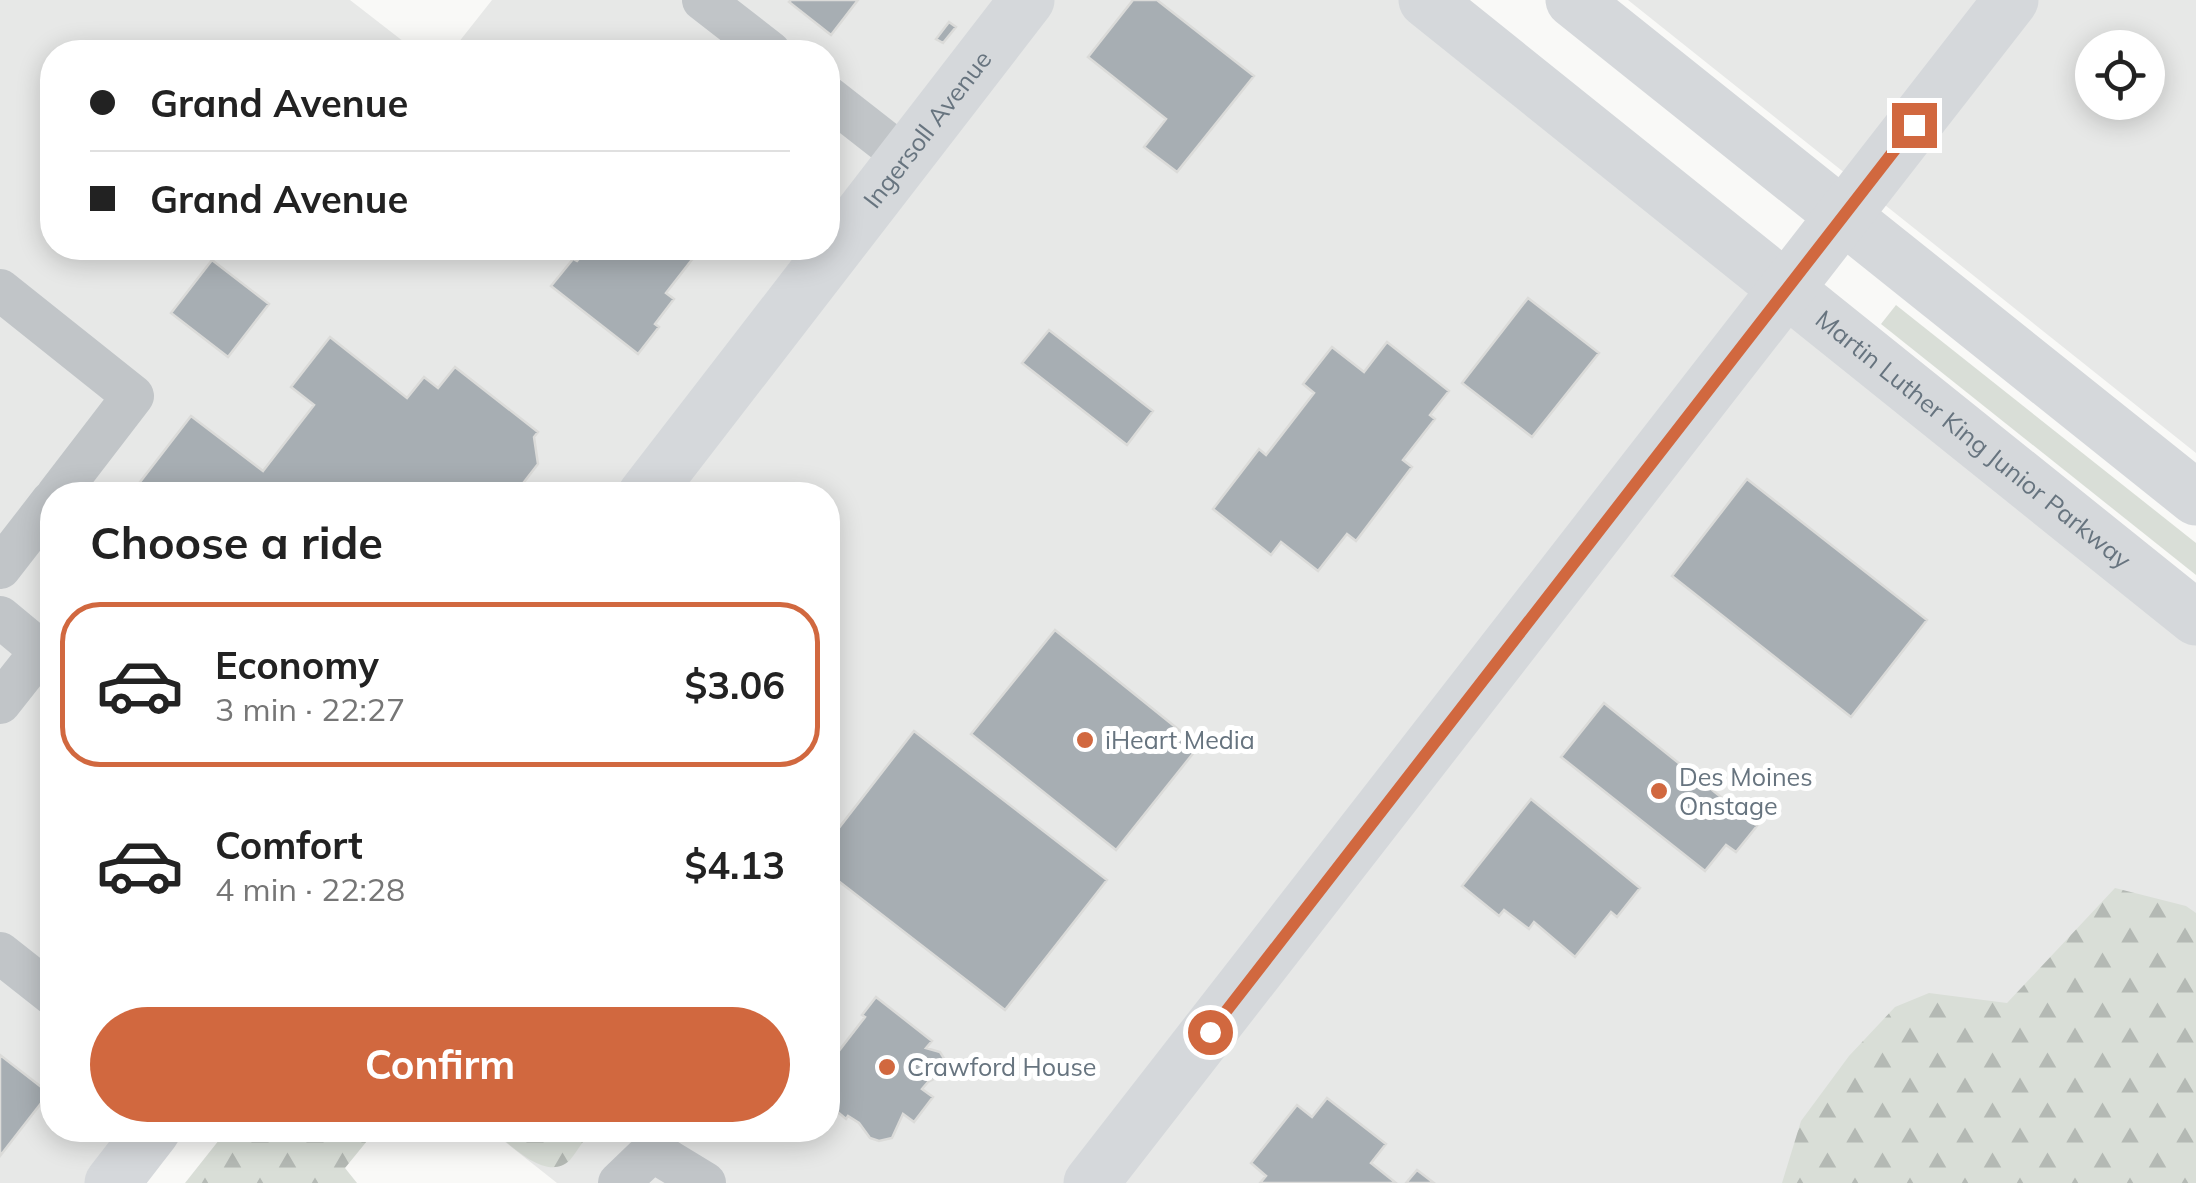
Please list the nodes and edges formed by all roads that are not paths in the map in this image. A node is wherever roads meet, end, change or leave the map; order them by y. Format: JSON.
{"nodes":[{"id":1,"x":703,"y":0,"type":"edge"},
{"id":2,"x":1027,"y":0,"type":"edge"},
{"id":3,"x":1426,"y":0,"type":"edge"},
{"id":4,"x":1573,"y":0,"type":"edge"},
{"id":5,"x":2011,"y":0,"type":"edge"},
{"id":6,"x":755,"y":40,"type":"edge"},
{"id":7,"x":840,"y":106,"type":"edge"},
{"id":8,"x":906,"y":158,"type":"junction"},
{"id":9,"x":840,"y":243,"type":"edge"},
{"id":10,"x":827,"y":260,"type":"edge"},
{"id":11,"x":0,"y":290,"type":"edge"},
{"id":12,"x":67,"y":482,"type":"edge"},
{"id":13,"x":655,"y":482,"type":"edge"},
{"id":14,"x":2196,"y":498,"type":"edge"},
{"id":15,"x":40,"y":517,"type":"edge"},
{"id":16,"x":0,"y":568,"type":"edge"},
{"id":17,"x":0,"y":618,"type":"edge"},
{"id":18,"x":2196,"y":618,"type":"edge"},
{"id":19,"x":40,"y":650,"type":"edge"},
{"id":20,"x":40,"y":652,"type":"edge"},
{"id":21,"x":0,"y":703,"type":"edge"},
{"id":22,"x":0,"y":953,"type":"edge"},
{"id":23,"x":40,"y":985,"type":"edge"},
{"id":24,"x":144,"y":1142,"type":"edge"},
{"id":25,"x":112,"y":1183,"type":"edge"},
{"id":26,"x":618,"y":1183,"type":"edge"},
{"id":27,"x":706,"y":1183,"type":"edge"},
{"id":28,"x":1091,"y":1183,"type":"edge"}],
"edges":[{"from":1,"to":6,"type":"street"},
{"from":2,"to":8,"type":"main road","name":"Ingersoll Avenue"},
{"from":3,"to":18,"type":"main road","name":"Martin Luther King Junior Parkway"},
{"from":4,"to":14,"type":"main road"},
{"from":5,"to":28,"type":"main road"},
{"from":7,"to":8,"type":"street"},
{"from":8,"to":9,"type":"main road","name":"Ingersoll Avenue"},
{"from":10,"to":13,"type":"main road","name":"Ingersoll Avenue"},
{"from":11,"to":12,"type":"street"},
{"from":15,"to":16,"type":"street"},
{"from":17,"to":19,"type":"street"},
{"from":20,"to":21,"type":"street"},
{"from":22,"to":23,"type":"street"},
{"from":24,"to":25,"type":"main road"},
{"from":26,"to":27,"type":"street"}]}
